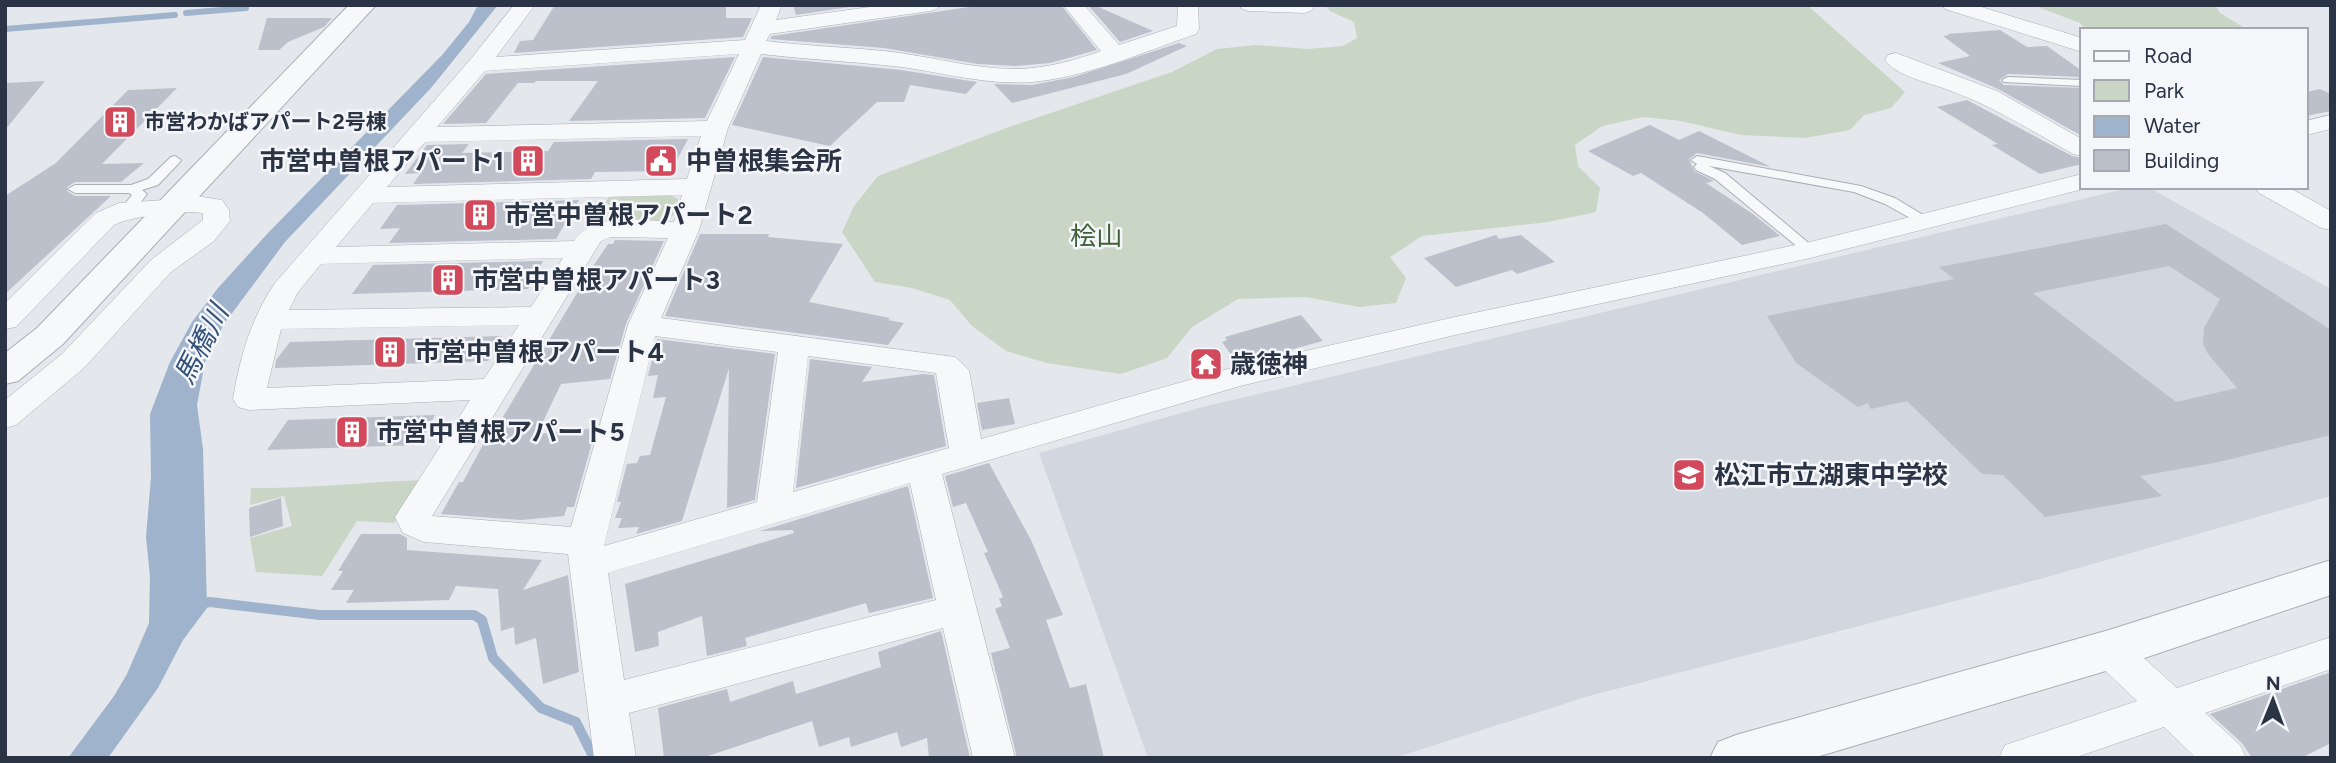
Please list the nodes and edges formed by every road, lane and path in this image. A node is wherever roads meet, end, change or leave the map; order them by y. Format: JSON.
{"nodes":[{"id":1,"x":363,"y":5,"type":"edge"},
{"id":2,"x":525,"y":5,"type":"edge"},
{"id":3,"x":930,"y":5,"type":"edge"},
{"id":4,"x":1073,"y":5,"type":"edge"},
{"id":5,"x":1188,"y":5,"type":"edge"},
{"id":6,"x":1205,"y":5,"type":"edge"},
{"id":7,"x":1249,"y":5,"type":"edge"},
{"id":8,"x":1952,"y":5,"type":"edge"},
{"id":9,"x":1304,"y":7,"type":"dead end"},
{"id":10,"x":761,"y":27,"type":"edge"},
{"id":11,"x":1188,"y":29,"type":"junction"},
{"id":12,"x":2080,"y":45,"type":"edge"},
{"id":13,"x":1115,"y":54,"type":"junction"},
{"id":14,"x":1896,"y":60,"type":"dead end"},
{"id":15,"x":478,"y":65,"type":"junction"},
{"id":16,"x":2080,"y":77,"type":"edge"},
{"id":17,"x":2008,"y":80,"type":"dead end"},
{"id":18,"x":2331,"y":122,"type":"edge"},
{"id":19,"x":716,"y":128,"type":"junction"},
{"id":20,"x":2308,"y":128,"type":"edge"},
{"id":21,"x":418,"y":135,"type":"junction"},
{"id":22,"x":2080,"y":148,"type":"edge"},
{"id":23,"x":175,"y":160,"type":"dead end"},
{"id":24,"x":2080,"y":182,"type":"edge"},
{"id":25,"x":699,"y":187,"type":"junction"},
{"id":26,"x":75,"y":189,"type":"dead end"},
{"id":27,"x":2272,"y":189,"type":"edge"},
{"id":28,"x":368,"y":195,"type":"junction"},
{"id":29,"x":130,"y":199,"type":"junction"},
{"id":30,"x":174,"y":204,"type":"junction"},
{"id":31,"x":1926,"y":221,"type":"junction"},
{"id":32,"x":2331,"y":222,"type":"edge"},
{"id":33,"x":685,"y":230,"type":"junction"},
{"id":34,"x":581,"y":248,"type":"junction"},
{"id":35,"x":1810,"y":250,"type":"junction"},
{"id":36,"x":314,"y":256,"type":"junction"},
{"id":37,"x":541,"y":316,"type":"junction"},
{"id":38,"x":5,"y":320,"type":"edge"},
{"id":39,"x":268,"y":320,"type":"junction"},
{"id":40,"x":643,"y":325,"type":"junction"},
{"id":41,"x":794,"y":345,"type":"junction"},
{"id":42,"x":5,"y":372,"type":"edge"},
{"id":43,"x":494,"y":389,"type":"junction"},
{"id":44,"x":5,"y":418,"type":"edge"},
{"id":45,"x":968,"y":455,"type":"junction"},
{"id":46,"x":923,"y":468,"type":"junction"},
{"id":47,"x":774,"y":511,"type":"junction"},
{"id":48,"x":587,"y":553,"type":"junction"},
{"id":49,"x":2331,"y":577,"type":"edge"},
{"id":50,"x":958,"y":609,"type":"junction"},
{"id":51,"x":2109,"y":650,"type":"junction"},
{"id":52,"x":2331,"y":653,"type":"edge"},
{"id":53,"x":609,"y":701,"type":"junction"},
{"id":54,"x":2171,"y":708,"type":"junction"},
{"id":55,"x":1814,"y":748,"type":"edge"},
{"id":56,"x":615,"y":758,"type":"edge"},
{"id":57,"x":994,"y":758,"type":"edge"},
{"id":58,"x":1736,"y":758,"type":"edge"},
{"id":59,"x":2020,"y":758,"type":"edge"},
{"id":60,"x":2225,"y":758,"type":"edge"}],
"edges":[{"from":1,"to":30,"type":"street"},
{"from":2,"to":15,"type":"street"},
{"from":3,"to":10,"type":"street"},
{"from":4,"to":13,"type":"street"},
{"from":5,"to":11,"type":"street"},
{"from":6,"to":11,"type":"street"},
{"from":7,"to":9,"type":"street"},
{"from":8,"to":12,"type":"street"},
{"from":10,"to":13,"type":"street"},
{"from":10,"to":15,"type":"street"},
{"from":10,"to":19,"type":"street"},
{"from":11,"to":13,"type":"street"},
{"from":14,"to":22,"type":"street"},
{"from":15,"to":21,"type":"street"},
{"from":16,"to":17,"type":"lane"},
{"from":18,"to":20,"type":"street"},
{"from":19,"to":21,"type":"street"},
{"from":19,"to":25,"type":"street"},
{"from":21,"to":28,"type":"street"},
{"from":23,"to":29,"type":"lane"},
{"from":24,"to":31,"type":"street"},
{"from":25,"to":28,"type":"street"},
{"from":25,"to":33,"type":"street"},
{"from":26,"to":29,"type":"lane"},
{"from":27,"to":32,"type":"street"},
{"from":28,"to":36,"type":"street"},
{"from":29,"to":30,"type":"street"},
{"from":29,"to":38,"type":"street"},
{"from":30,"to":42,"type":"street"},
{"from":30,"to":44,"type":"street"},
{"from":31,"to":35,"type":"street"},
{"from":31,"to":35,"type":"lane"},
{"from":33,"to":34,"type":"street"},
{"from":33,"to":40,"type":"street"},
{"from":34,"to":36,"type":"street"},
{"from":34,"to":37,"type":"street"},
{"from":35,"to":45,"type":"street"},
{"from":36,"to":39,"type":"street"},
{"from":37,"to":39,"type":"street"},
{"from":37,"to":43,"type":"street"},
{"from":39,"to":43,"type":"street"},
{"from":40,"to":41,"type":"street"},
{"from":40,"to":48,"type":"street"},
{"from":41,"to":45,"type":"street"},
{"from":41,"to":47,"type":"street"},
{"from":43,"to":48,"type":"street"},
{"from":45,"to":46,"type":"street"},
{"from":46,"to":47,"type":"street"},
{"from":46,"to":50,"type":"street"},
{"from":47,"to":48,"type":"street"},
{"from":48,"to":53,"type":"street"},
{"from":49,"to":51,"type":"street"},
{"from":50,"to":53,"type":"street"},
{"from":50,"to":57,"type":"street"},
{"from":51,"to":54,"type":"street"},
{"from":51,"to":55,"type":"street"},
{"from":52,"to":54,"type":"street"},
{"from":53,"to":56,"type":"street"},
{"from":54,"to":59,"type":"street"},
{"from":54,"to":60,"type":"street"},
{"from":55,"to":58,"type":"street"}]}
